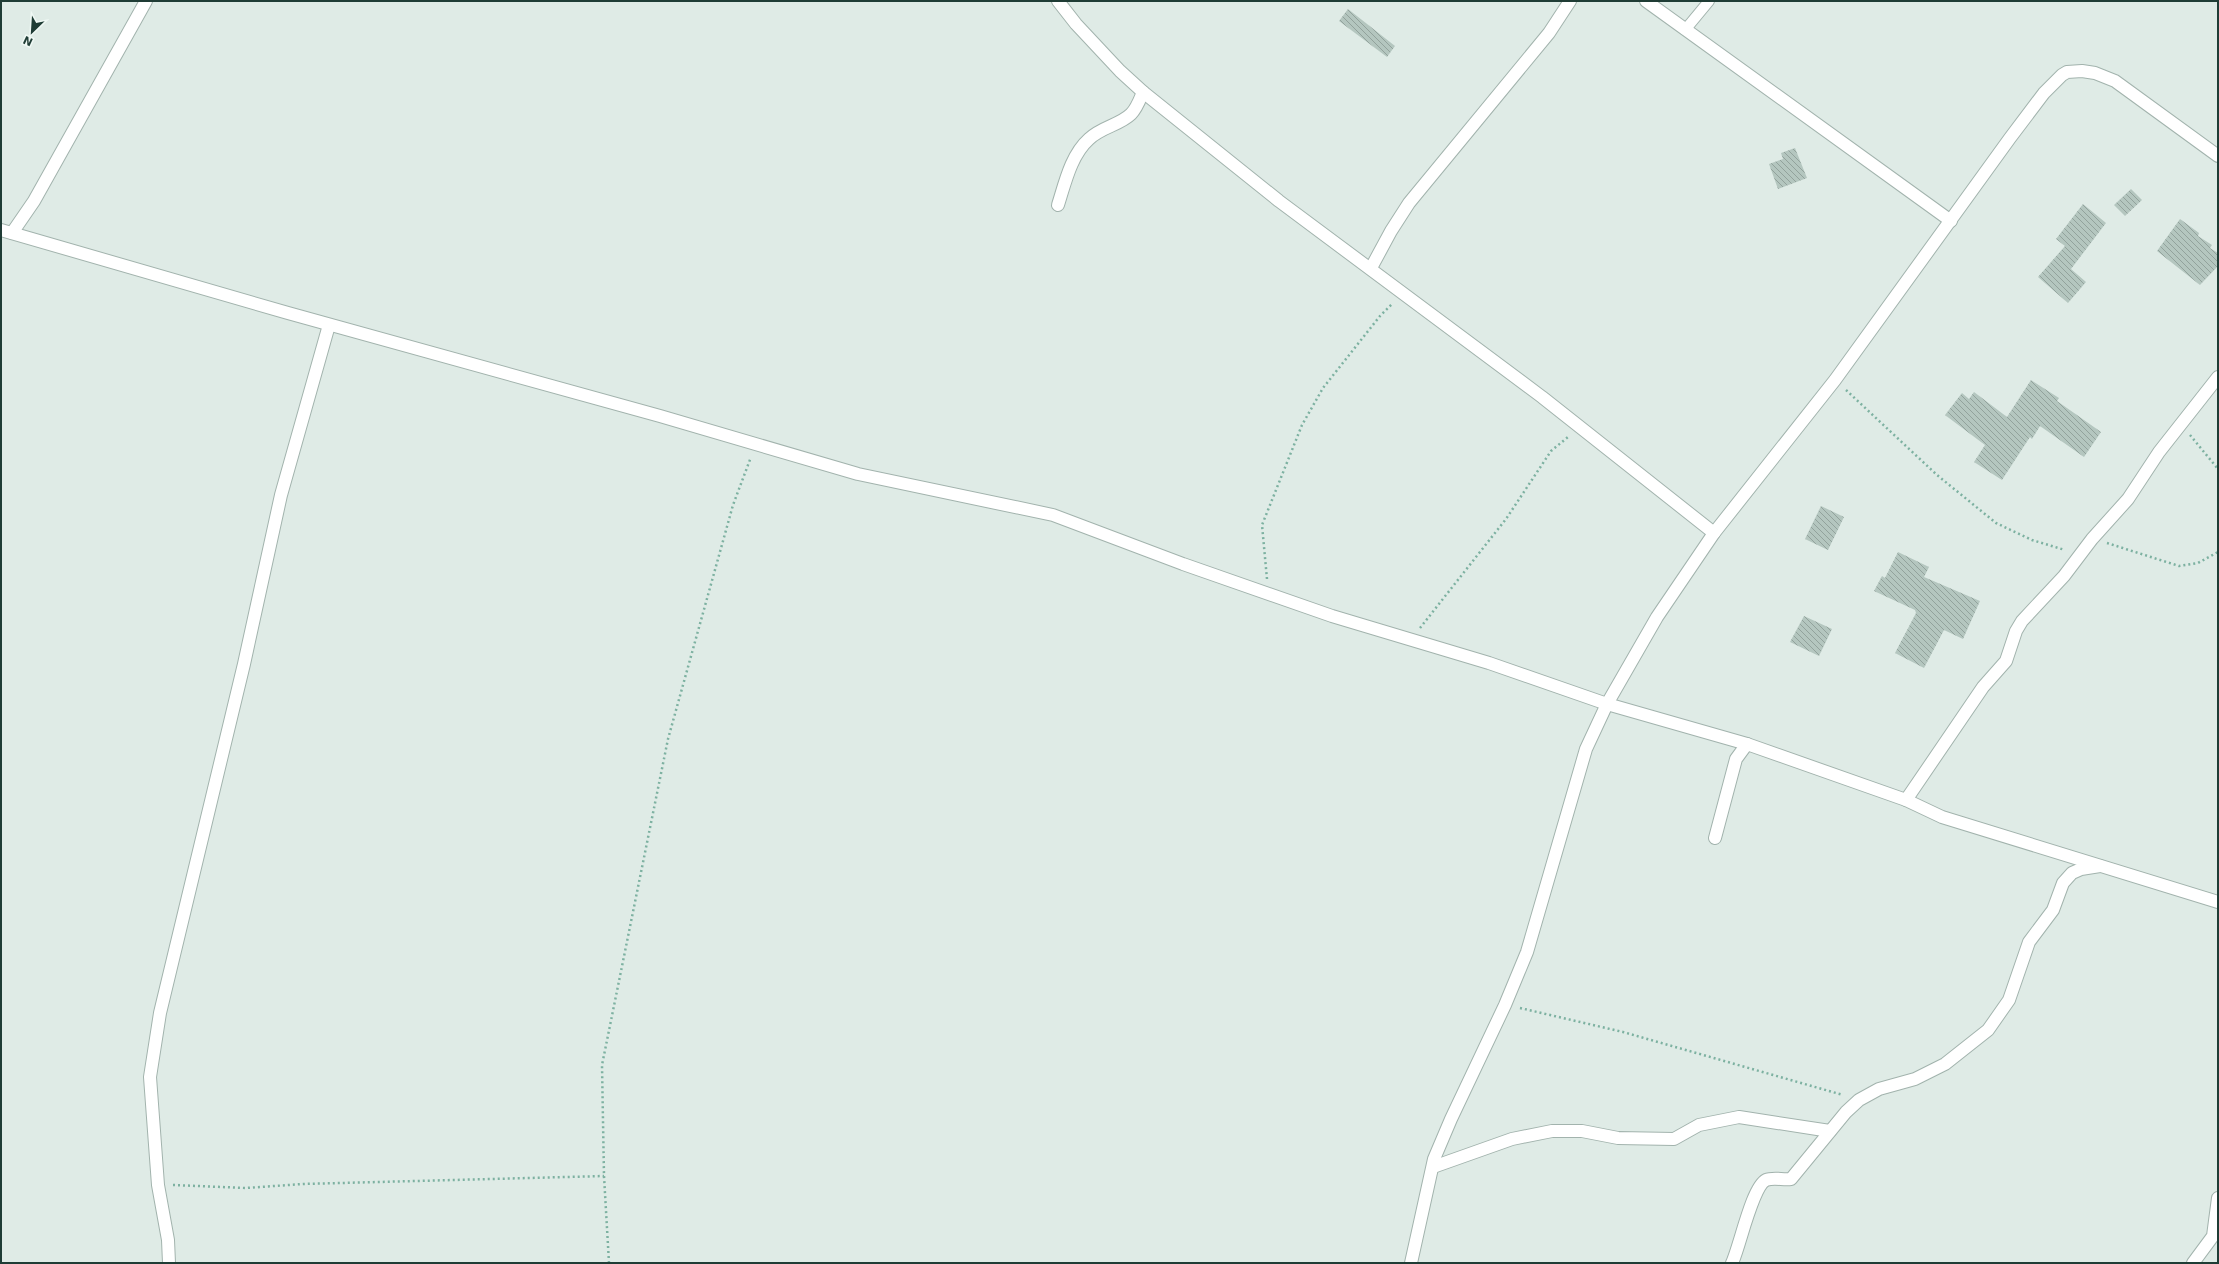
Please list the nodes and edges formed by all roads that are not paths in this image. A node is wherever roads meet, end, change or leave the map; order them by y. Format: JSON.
{"nodes":[{"id":1,"x":146,"y":1,"type":"edge"},
{"id":2,"x":1058,"y":1,"type":"edge"},
{"id":3,"x":1570,"y":1,"type":"edge"},
{"id":4,"x":1646,"y":1,"type":"edge"},
{"id":5,"x":1709,"y":1,"type":"edge"},
{"id":6,"x":1685,"y":30,"type":"junction"},
{"id":7,"x":1143,"y":92,"type":"junction"},
{"id":8,"x":2218,"y":156,"type":"edge"},
{"id":9,"x":1058,"y":205,"type":"dead end"},
{"id":10,"x":1951,"y":221,"type":"junction"},
{"id":11,"x":6,"y":231,"type":"edge"},
{"id":12,"x":1371,"y":268,"type":"junction"},
{"id":13,"x":329,"y":325,"type":"junction"},
{"id":14,"x":2218,"y":377,"type":"edge"},
{"id":15,"x":1714,"y":533,"type":"junction"},
{"id":16,"x":1608,"y":704,"type":"junction"},
{"id":17,"x":1748,"y":744,"type":"junction"},
{"id":18,"x":1906,"y":800,"type":"junction"},
{"id":19,"x":1715,"y":838,"type":"dead end"},
{"id":20,"x":2104,"y":866,"type":"junction"},
{"id":21,"x":2218,"y":902,"type":"edge"},
{"id":22,"x":1830,"y":1131,"type":"junction"},
{"id":23,"x":1433,"y":1167,"type":"junction"},
{"id":24,"x":2218,"y":1200,"type":"edge"},
{"id":25,"x":169,"y":1263,"type":"edge"},
{"id":26,"x":1411,"y":1263,"type":"edge"},
{"id":27,"x":1732,"y":1263,"type":"edge"},
{"id":28,"x":2193,"y":1263,"type":"edge"}],
"edges":[{"from":1,"to":11,"type":"street"},
{"from":2,"to":7,"type":"street"},
{"from":3,"to":12,"type":"street"},
{"from":4,"to":6,"type":"street"},
{"from":5,"to":6,"type":"lane"},
{"from":6,"to":10,"type":"street"},
{"from":7,"to":9,"type":"street"},
{"from":7,"to":12,"type":"street"},
{"from":8,"to":10,"type":"street"},
{"from":10,"to":15,"type":"street"},
{"from":11,"to":13,"type":"street"},
{"from":12,"to":15,"type":"street"},
{"from":13,"to":16,"type":"street"},
{"from":13,"to":25,"type":"street"},
{"from":14,"to":18,"type":"street"},
{"from":15,"to":16,"type":"street"},
{"from":16,"to":17,"type":"street"},
{"from":16,"to":23,"type":"street"},
{"from":17,"to":18,"type":"street"},
{"from":17,"to":19,"type":"street"},
{"from":18,"to":20,"type":"street"},
{"from":20,"to":21,"type":"street"},
{"from":20,"to":22,"type":"street"},
{"from":22,"to":23,"type":"street"},
{"from":22,"to":27,"type":"street"},
{"from":23,"to":26,"type":"street"},
{"from":24,"to":28,"type":"street"}]}
